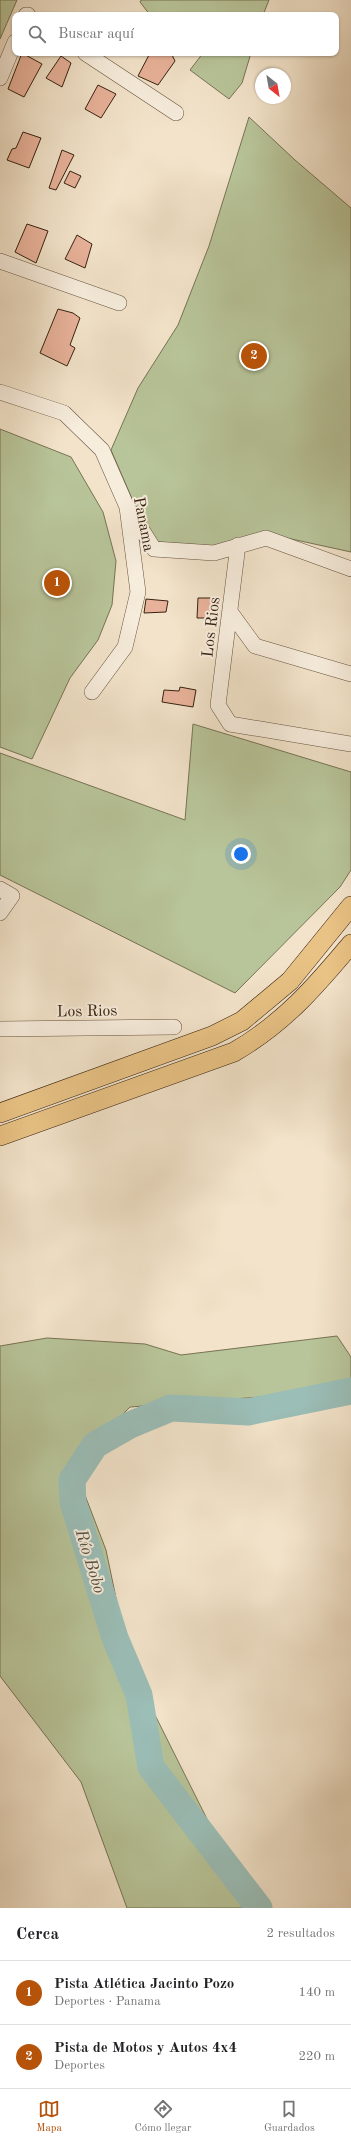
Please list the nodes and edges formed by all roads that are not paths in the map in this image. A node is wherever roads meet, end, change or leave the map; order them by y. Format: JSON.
{"nodes":[{"id":1,"x":12,"y":49,"type":"edge"},
{"id":2,"x":90,"y":56,"type":"edge"},
{"id":3,"x":0,"y":78,"type":"edge"},
{"id":4,"x":176,"y":113,"type":"dead end"},
{"id":5,"x":0,"y":261,"type":"edge"},
{"id":6,"x":119,"y":304,"type":"dead end"},
{"id":7,"x":0,"y":392,"type":"edge"},
{"id":8,"x":127,"y":507,"type":"junction"},
{"id":9,"x":238,"y":545,"type":"junction"},
{"id":10,"x":351,"y":569,"type":"edge"},
{"id":11,"x":231,"y":612,"type":"junction"},
{"id":12,"x":351,"y":674,"type":"edge"},
{"id":13,"x":92,"y":692,"type":"dead end"},
{"id":14,"x":351,"y":744,"type":"edge"},
{"id":15,"x":0,"y":890,"type":"edge"},
{"id":16,"x":351,"y":906,"type":"edge"},
{"id":17,"x":0,"y":913,"type":"edge"},
{"id":18,"x":351,"y":944,"type":"edge"},
{"id":19,"x":174,"y":1027,"type":"dead end"},
{"id":20,"x":0,"y":1029,"type":"edge"},
{"id":21,"x":0,"y":1113,"type":"edge"},
{"id":22,"x":0,"y":1136,"type":"edge"}],
"edges":[{"from":1,"to":3,"type":"street"},
{"from":2,"to":4,"type":"street"},
{"from":5,"to":6,"type":"street"},
{"from":7,"to":8,"type":"street","name":"Panama"},
{"from":8,"to":9,"type":"street"},
{"from":8,"to":13,"type":"street","name":"Panama"},
{"from":9,"to":10,"type":"street"},
{"from":9,"to":11,"type":"street","name":"Los Rios"},
{"from":11,"to":12,"type":"street"},
{"from":11,"to":14,"type":"street","name":"Los Rios"},
{"from":15,"to":17,"type":"street"},
{"from":16,"to":21,"type":"main road"},
{"from":18,"to":22,"type":"main road"},
{"from":19,"to":20,"type":"street","name":"Los Rios"}]}
